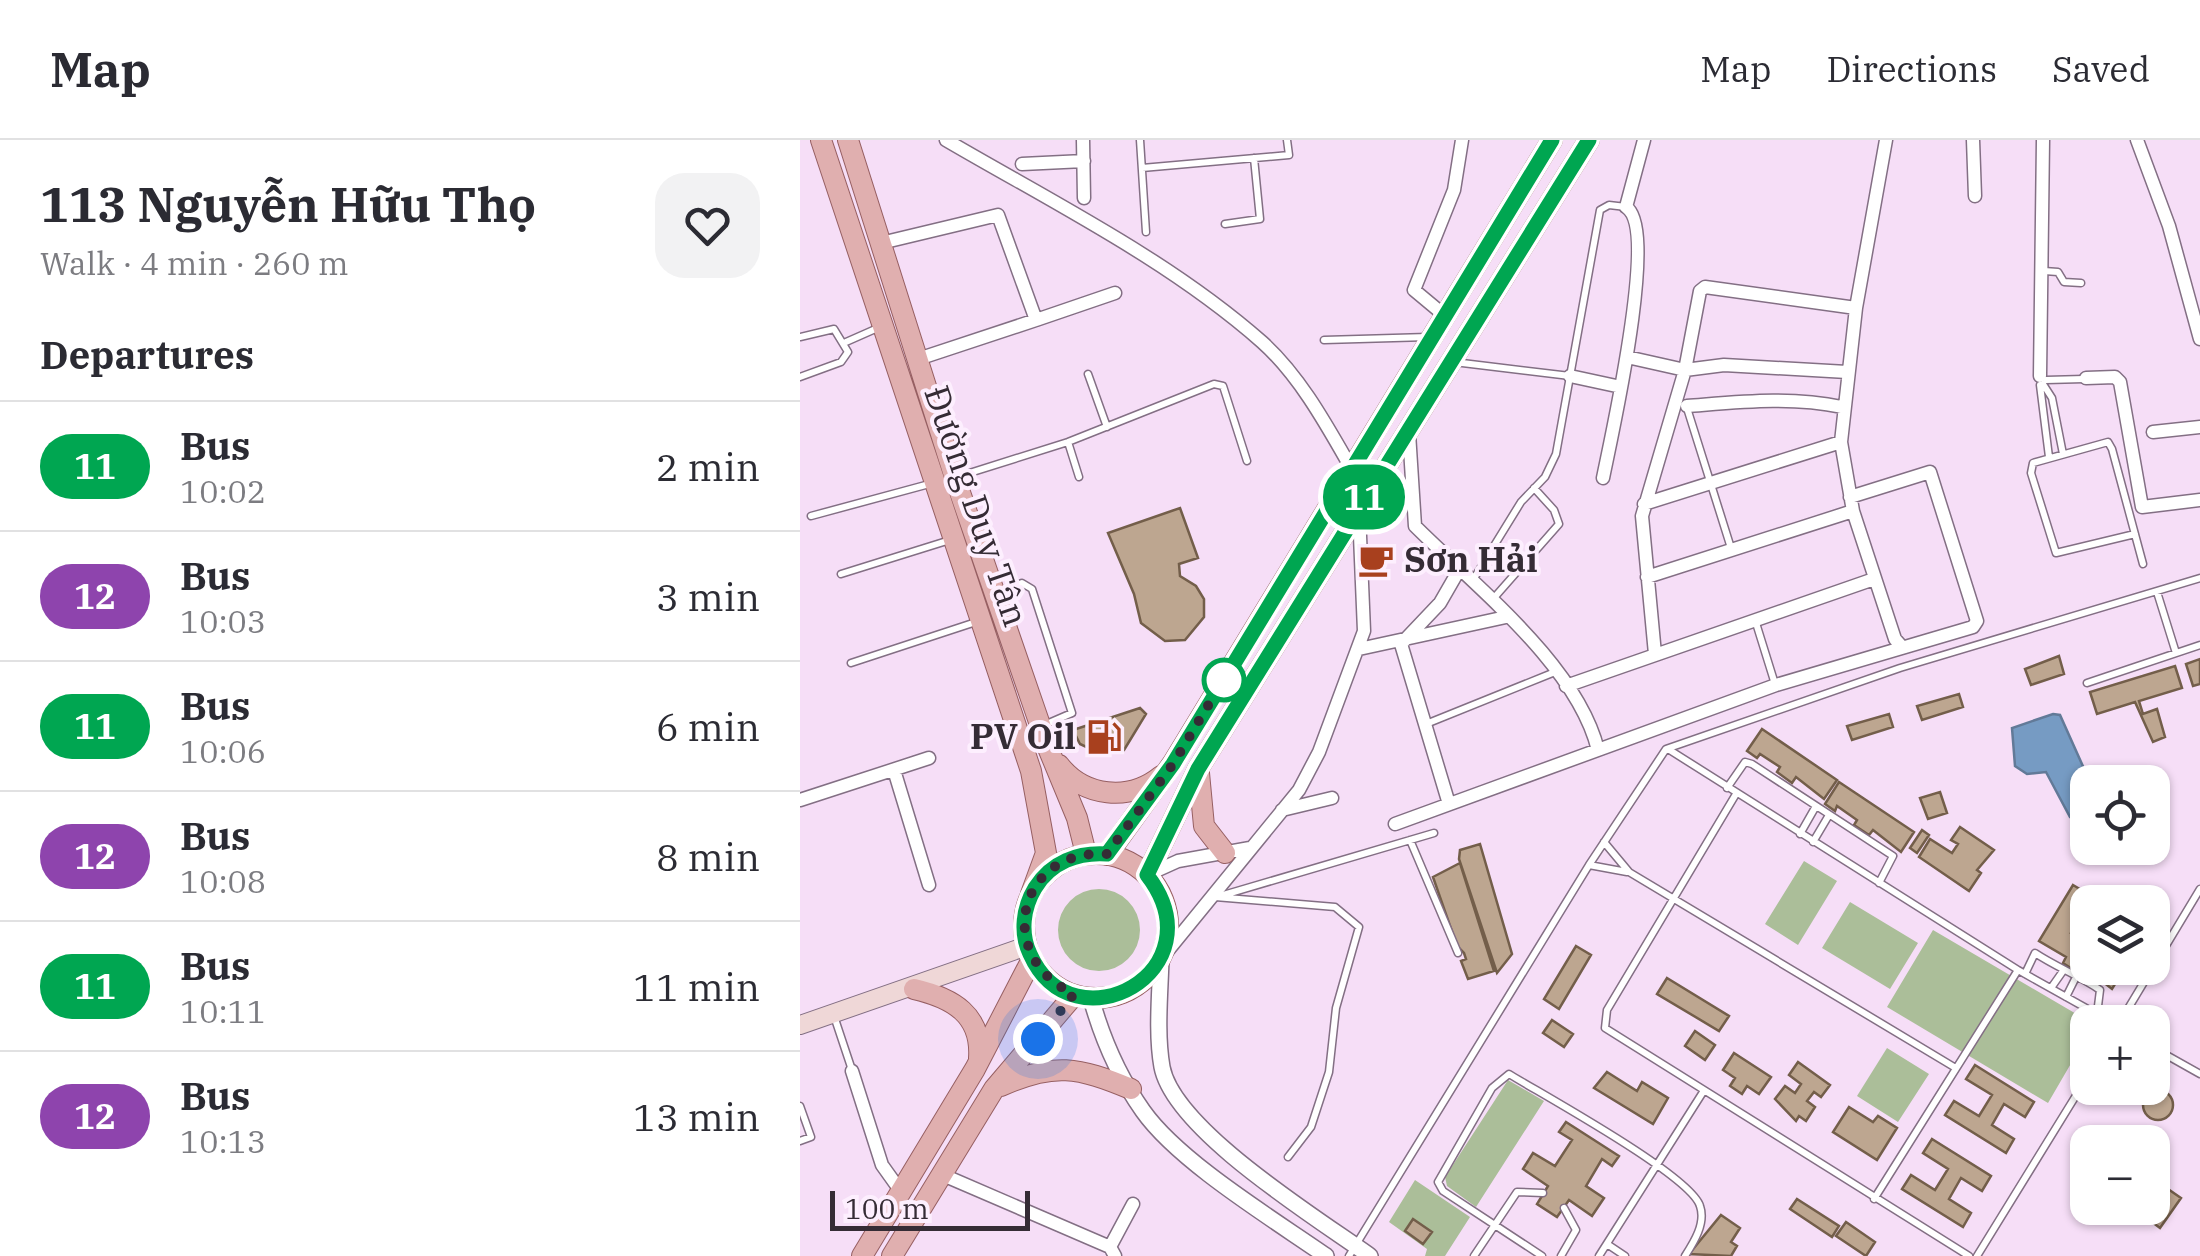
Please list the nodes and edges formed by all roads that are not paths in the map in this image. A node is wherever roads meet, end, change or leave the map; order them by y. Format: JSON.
{"nodes":[{"id":1,"x":821,"y":140,"type":"edge"},
{"id":2,"x":848,"y":140,"type":"edge"},
{"id":3,"x":946,"y":140,"type":"edge"},
{"id":4,"x":1084,"y":140,"type":"edge"},
{"id":5,"x":1140,"y":140,"type":"edge"},
{"id":6,"x":1287,"y":140,"type":"edge"},
{"id":7,"x":1462,"y":140,"type":"edge"},
{"id":8,"x":1552,"y":140,"type":"edge"},
{"id":9,"x":1589,"y":140,"type":"edge"},
{"id":10,"x":1644,"y":140,"type":"edge"},
{"id":11,"x":1886,"y":140,"type":"edge"},
{"id":12,"x":1973,"y":140,"type":"edge"},
{"id":13,"x":2043,"y":140,"type":"edge"},
{"id":14,"x":2138,"y":140,"type":"edge"},
{"id":15,"x":1254,"y":158,"type":"junction"},
{"id":16,"x":1084,"y":161,"type":"junction"},
{"id":17,"x":1022,"y":164,"type":"dead end"},
{"id":18,"x":1142,"y":168,"type":"junction"},
{"id":19,"x":1975,"y":196,"type":"dead end"},
{"id":20,"x":1084,"y":198,"type":"dead end"},
{"id":21,"x":1626,"y":207,"type":"junction"},
{"id":22,"x":1224,"y":224,"type":"dead end"},
{"id":23,"x":1146,"y":232,"type":"dead end"},
{"id":24,"x":880,"y":243,"type":"junction"},
{"id":25,"x":2042,"y":271,"type":"junction"},
{"id":26,"x":2081,"y":284,"type":"dead end"},
{"id":27,"x":1115,"y":293,"type":"dead end"},
{"id":28,"x":1856,"y":308,"type":"junction"},
{"id":29,"x":1444,"y":314,"type":"junction"},
{"id":30,"x":1036,"y":320,"type":"junction"},
{"id":31,"x":882,"y":326,"type":"junction"},
{"id":32,"x":1430,"y":337,"type":"junction"},
{"id":33,"x":800,"y":338,"type":"edge"},
{"id":34,"x":2200,"y":339,"type":"edge"},
{"id":35,"x":1324,"y":340,"type":"dead end"},
{"id":36,"x":846,"y":342,"type":"junction"},
{"id":37,"x":1627,"y":356,"type":"junction"},
{"id":38,"x":918,"y":359,"type":"junction"},
{"id":39,"x":1448,"y":361,"type":"junction"},
{"id":40,"x":1685,"y":370,"type":"junction"},
{"id":41,"x":1847,"y":372,"type":"junction"},
{"id":42,"x":1088,"y":374,"type":"dead end"},
{"id":43,"x":1570,"y":376,"type":"junction"},
{"id":44,"x":800,"y":378,"type":"edge"},
{"id":45,"x":2086,"y":378,"type":"joint"},
{"id":46,"x":2042,"y":381,"type":"junction"},
{"id":47,"x":1621,"y":387,"type":"junction"},
{"id":48,"x":1686,"y":406,"type":"joint"},
{"id":49,"x":1842,"y":406,"type":"junction"},
{"id":50,"x":1408,"y":425,"type":"junction"},
{"id":51,"x":2200,"y":426,"type":"edge"},
{"id":52,"x":1107,"y":427,"type":"junction"},
{"id":53,"x":2153,"y":432,"type":"dead end"},
{"id":54,"x":1068,"y":442,"type":"junction"},
{"id":55,"x":1840,"y":442,"type":"junction"},
{"id":56,"x":2064,"y":454,"type":"junction"},
{"id":57,"x":2050,"y":457,"type":"junction"},
{"id":58,"x":1246,"y":461,"type":"dead end"},
{"id":59,"x":1350,"y":466,"type":"junction"},
{"id":60,"x":1080,"y":476,"type":"dead end"},
{"id":61,"x":1603,"y":478,"type":"dead end"},
{"id":62,"x":945,"y":480,"type":"junction"},
{"id":63,"x":1712,"y":482,"type":"junction"},
{"id":64,"x":1534,"y":488,"type":"junction"},
{"id":65,"x":2200,"y":500,"type":"edge"},
{"id":66,"x":1644,"y":504,"type":"junction"},
{"id":67,"x":1852,"y":504,"type":"junction"},
{"id":68,"x":1359,"y":505,"type":"junction"},
{"id":69,"x":811,"y":516,"type":"dead end"},
{"id":70,"x":2135,"y":534,"type":"junction"},
{"id":71,"x":952,"y":539,"type":"junction"},
{"id":72,"x":1732,"y":550,"type":"junction"},
{"id":73,"x":2143,"y":564,"type":"dead end"},
{"id":74,"x":1459,"y":570,"type":"junction"},
{"id":75,"x":841,"y":574,"type":"dead end"},
{"id":76,"x":1647,"y":577,"type":"junction"},
{"id":77,"x":2200,"y":578,"type":"edge"},
{"id":78,"x":1874,"y":579,"type":"junction"},
{"id":79,"x":1473,"y":580,"type":"junction"},
{"id":80,"x":2157,"y":592,"type":"junction"},
{"id":81,"x":996,"y":594,"type":"junction"},
{"id":82,"x":1492,"y":600,"type":"junction"},
{"id":83,"x":1506,"y":617,"type":"junction"},
{"id":84,"x":980,"y":620,"type":"junction"},
{"id":85,"x":1756,"y":623,"type":"junction"},
{"id":86,"x":1401,"y":644,"type":"junction"},
{"id":87,"x":2200,"y":644,"type":"edge"},
{"id":88,"x":1902,"y":647,"type":"junction"},
{"id":89,"x":1359,"y":649,"type":"junction"},
{"id":90,"x":2176,"y":652,"type":"junction"},
{"id":91,"x":1654,"y":654,"type":"junction"},
{"id":92,"x":851,"y":663,"type":"dead end"},
{"id":93,"x":1555,"y":672,"type":"junction"},
{"id":94,"x":2087,"y":683,"type":"dead end"},
{"id":95,"x":1566,"y":686,"type":"junction"},
{"id":96,"x":1776,"y":686,"type":"junction"},
{"id":97,"x":1425,"y":724,"type":"junction"},
{"id":98,"x":1040,"y":726,"type":"junction"},
{"id":99,"x":1048,"y":748,"type":"junction"},
{"id":100,"x":1666,"y":748,"type":"junction"},
{"id":101,"x":1598,"y":750,"type":"junction"},
{"id":102,"x":929,"y":758,"type":"dead end"},
{"id":103,"x":1173,"y":764,"type":"junction"},
{"id":104,"x":1198,"y":769,"type":"junction"},
{"id":105,"x":894,"y":770,"type":"junction"},
{"id":106,"x":1727,"y":788,"type":"junction"},
{"id":107,"x":1736,"y":794,"type":"junction"},
{"id":108,"x":1332,"y":798,"type":"dead end"},
{"id":109,"x":800,"y":800,"type":"edge"},
{"id":110,"x":1450,"y":804,"type":"junction"},
{"id":111,"x":1816,"y":806,"type":"junction"},
{"id":112,"x":1282,"y":810,"type":"junction"},
{"id":113,"x":1829,"y":814,"type":"junction"},
{"id":114,"x":1395,"y":824,"type":"dead end"},
{"id":115,"x":1434,"y":833,"type":"dead end"},
{"id":116,"x":1800,"y":834,"type":"junction"},
{"id":117,"x":1410,"y":840,"type":"junction"},
{"id":118,"x":1604,"y":842,"type":"junction"},
{"id":119,"x":1813,"y":842,"type":"junction"},
{"id":120,"x":1250,"y":848,"type":"junction"},
{"id":121,"x":1225,"y":853,"type":"junction"},
{"id":122,"x":1096,"y":854,"type":"junction"},
{"id":123,"x":1590,"y":865,"type":"junction"},
{"id":124,"x":1629,"y":872,"type":"junction"},
{"id":125,"x":1147,"y":875,"type":"junction"},
{"id":126,"x":1879,"y":883,"type":"junction"},
{"id":127,"x":928,"y":885,"type":"dead end"},
{"id":128,"x":2200,"y":889,"type":"edge"},
{"id":129,"x":1031,"y":894,"type":"junction"},
{"id":130,"x":1214,"y":897,"type":"junction"},
{"id":131,"x":1673,"y":900,"type":"junction"},
{"id":132,"x":1029,"y":952,"type":"junction"},
{"id":133,"x":1458,"y":953,"type":"dead end"},
{"id":134,"x":1160,"y":959,"type":"junction"},
{"id":135,"x":2063,"y":971,"type":"junction"},
{"id":136,"x":2022,"y":972,"type":"junction"},
{"id":137,"x":2070,"y":976,"type":"edge"},
{"id":138,"x":2072,"y":985,"type":"edge"},
{"id":139,"x":2089,"y":985,"type":"edge"},
{"id":140,"x":2051,"y":988,"type":"junction"},
{"id":141,"x":914,"y":989,"type":"junction"},
{"id":142,"x":1082,"y":996,"type":"junction"},
{"id":143,"x":2066,"y":997,"type":"junction"},
{"id":144,"x":2081,"y":1005,"type":"edge"},
{"id":145,"x":2098,"y":1005,"type":"edge"},
{"id":146,"x":2130,"y":1005,"type":"edge"},
{"id":147,"x":834,"y":1014,"type":"junction"},
{"id":148,"x":800,"y":1025,"type":"edge"},
{"id":149,"x":2170,"y":1057,"type":"edge"},
{"id":150,"x":980,"y":1060,"type":"junction"},
{"id":151,"x":1954,"y":1067,"type":"junction"},
{"id":152,"x":852,"y":1071,"type":"joint"},
{"id":153,"x":2200,"y":1074,"type":"edge"},
{"id":154,"x":994,"y":1089,"type":"junction"},
{"id":155,"x":1130,"y":1090,"type":"junction"},
{"id":156,"x":1703,"y":1092,"type":"junction"},
{"id":157,"x":1173,"y":1097,"type":"junction"},
{"id":158,"x":2070,"y":1105,"type":"edge"},
{"id":159,"x":800,"y":1106,"type":"edge"},
{"id":160,"x":1144,"y":1112,"type":"junction"},
{"id":161,"x":800,"y":1140,"type":"edge"},
{"id":162,"x":1288,"y":1157,"type":"dead end"},
{"id":163,"x":1657,"y":1164,"type":"junction"},
{"id":164,"x":943,"y":1175,"type":"junction"},
{"id":165,"x":902,"y":1193,"type":"junction"},
{"id":166,"x":1543,"y":1194,"type":"dead end"},
{"id":167,"x":1874,"y":1199,"type":"junction"},
{"id":168,"x":1132,"y":1204,"type":"dead end"},
{"id":169,"x":1564,"y":1208,"type":"dead end"},
{"id":170,"x":1494,"y":1224,"type":"junction"},
{"id":171,"x":1607,"y":1244,"type":"junction"},
{"id":172,"x":1113,"y":1252,"type":"edge"},
{"id":173,"x":1358,"y":1253,"type":"edge"},
{"id":174,"x":862,"y":1256,"type":"edge"},
{"id":175,"x":892,"y":1256,"type":"edge"},
{"id":176,"x":1326,"y":1256,"type":"edge"},
{"id":177,"x":1474,"y":1256,"type":"edge"},
{"id":178,"x":1542,"y":1256,"type":"edge"},
{"id":179,"x":1561,"y":1256,"type":"edge"},
{"id":180,"x":1599,"y":1256,"type":"edge"},
{"id":181,"x":1624,"y":1256,"type":"edge"},
{"id":182,"x":1685,"y":1256,"type":"edge"},
{"id":183,"x":1970,"y":1256,"type":"edge"},
{"id":184,"x":1978,"y":1256,"type":"edge"}],
"edges":[{"from":1,"to":31,"type":"main road","name":"Đường Duy Tân"},
{"from":2,"to":24,"type":"main road","name":"Đường Duy Tân"},
{"from":3,"to":59,"type":"street"},
{"from":4,"to":16,"type":"street"},
{"from":5,"to":18,"type":"lane"},
{"from":6,"to":15,"type":"lane"},
{"from":7,"to":29,"type":"street"},
{"from":8,"to":29,"type":"main road"},
{"from":9,"to":39,"type":"main road"},
{"from":10,"to":21,"type":"street"},
{"from":11,"to":28,"type":"street"},
{"from":12,"to":19,"type":"street"},
{"from":13,"to":25,"type":"street"},
{"from":14,"to":34,"type":"street"},
{"from":15,"to":18,"type":"lane"},
{"from":15,"to":22,"type":"lane"},
{"from":16,"to":17,"type":"street"},
{"from":16,"to":20,"type":"street"},
{"from":18,"to":23,"type":"lane"},
{"from":21,"to":37,"type":"street"},
{"from":21,"to":43,"type":"lane"},
{"from":24,"to":30,"type":"street"},
{"from":24,"to":38,"type":"main road","name":"Đường Duy Tân"},
{"from":25,"to":26,"type":"lane"},
{"from":25,"to":46,"type":"street"},
{"from":27,"to":30,"type":"street"},
{"from":28,"to":40,"type":"street"},
{"from":28,"to":41,"type":"street"},
{"from":29,"to":32,"type":"main road"},
{"from":30,"to":38,"type":"street"},
{"from":31,"to":36,"type":"lane"},
{"from":31,"to":62,"type":"main road","name":"Đường Duy Tân"},
{"from":32,"to":35,"type":"lane"},
{"from":32,"to":59,"type":"main road"},
{"from":33,"to":36,"type":"lane"},
{"from":36,"to":44,"type":"lane"},
{"from":37,"to":40,"type":"street"},
{"from":37,"to":47,"type":"street"},
{"from":38,"to":62,"type":"main road","name":"Đường Duy Tân"},
{"from":39,"to":43,"type":"lane"},
{"from":39,"to":50,"type":"main road"},
{"from":40,"to":41,"type":"street"},
{"from":40,"to":66,"type":"street"},
{"from":41,"to":49,"type":"street"},
{"from":42,"to":52,"type":"lane"},
{"from":43,"to":47,"type":"street"},
{"from":43,"to":64,"type":"lane"},
{"from":45,"to":46,"type":"lane"},
{"from":45,"to":65,"type":"street"},
{"from":46,"to":56,"type":"lane"},
{"from":46,"to":57,"type":"lane"},
{"from":47,"to":61,"type":"street"},
{"from":48,"to":49,"type":"street"},
{"from":48,"to":63,"type":"lane"},
{"from":49,"to":55,"type":"street"},
{"from":50,"to":68,"type":"main road"},
{"from":50,"to":74,"type":"street"},
{"from":51,"to":53,"type":"street"},
{"from":52,"to":54,"type":"lane"},
{"from":52,"to":58,"type":"lane"},
{"from":54,"to":60,"type":"lane"},
{"from":54,"to":62,"type":"lane"},
{"from":55,"to":63,"type":"street"},
{"from":55,"to":67,"type":"street"},
{"from":56,"to":57,"type":"lane"},
{"from":56,"to":70,"type":"lane"},
{"from":57,"to":70,"type":"lane"},
{"from":59,"to":103,"type":"main road"},
{"from":62,"to":69,"type":"lane"},
{"from":62,"to":71,"type":"main road","name":"Đường Duy Tân"},
{"from":62,"to":81,"type":"main road","name":"Đường Duy Tân"},
{"from":63,"to":66,"type":"street"},
{"from":63,"to":72,"type":"lane"},
{"from":64,"to":79,"type":"lane"},
{"from":64,"to":82,"type":"lane"},
{"from":66,"to":76,"type":"street"},
{"from":67,"to":72,"type":"street"},
{"from":67,"to":78,"type":"street"},
{"from":67,"to":88,"type":"street"},
{"from":68,"to":89,"type":"street"},
{"from":68,"to":104,"type":"main road"},
{"from":70,"to":73,"type":"lane"},
{"from":71,"to":75,"type":"lane"},
{"from":71,"to":84,"type":"main road","name":"Đường Duy Tân"},
{"from":72,"to":76,"type":"street"},
{"from":74,"to":79,"type":"street"},
{"from":74,"to":86,"type":"street"},
{"from":76,"to":91,"type":"street"},
{"from":77,"to":80,"type":"lane"},
{"from":78,"to":85,"type":"street"},
{"from":78,"to":88,"type":"street"},
{"from":79,"to":82,"type":"street"},
{"from":80,"to":90,"type":"lane"},
{"from":80,"to":100,"type":"lane"},
{"from":81,"to":98,"type":"main road","name":"Đường Duy Tân"},
{"from":81,"to":98,"type":"lane"},
{"from":82,"to":83,"type":"street"},
{"from":83,"to":86,"type":"street"},
{"from":83,"to":93,"type":"street"},
{"from":84,"to":92,"type":"lane"},
{"from":84,"to":129,"type":"main road","name":"Đường Duy Tân"},
{"from":85,"to":91,"type":"street"},
{"from":85,"to":96,"type":"lane"},
{"from":86,"to":89,"type":"street"},
{"from":86,"to":97,"type":"street"},
{"from":87,"to":90,"type":"lane"},
{"from":88,"to":96,"type":"street"},
{"from":89,"to":112,"type":"street"},
{"from":90,"to":94,"type":"lane"},
{"from":91,"to":95,"type":"street"},
{"from":93,"to":95,"type":"street"},
{"from":93,"to":97,"type":"lane"},
{"from":95,"to":101,"type":"street"},
{"from":96,"to":101,"type":"street"},
{"from":97,"to":110,"type":"street"},
{"from":98,"to":99,"type":"main road","name":"Đường Duy Tân"},
{"from":99,"to":103,"type":"main road"},
{"from":99,"to":122,"type":"main road","name":"Đường Duy Tân"},
{"from":100,"to":106,"type":"lane"},
{"from":100,"to":118,"type":"lane"},
{"from":101,"to":110,"type":"street"},
{"from":102,"to":105,"type":"street"},
{"from":103,"to":122,"type":"main road"},
{"from":104,"to":121,"type":"main road"},
{"from":104,"to":125,"type":"main road"},
{"from":105,"to":109,"type":"street"},
{"from":105,"to":127,"type":"street"},
{"from":106,"to":107,"type":"lane"},
{"from":106,"to":111,"type":"lane"},
{"from":107,"to":116,"type":"lane"},
{"from":107,"to":131,"type":"lane"},
{"from":108,"to":112,"type":"street"},
{"from":110,"to":114,"type":"street"},
{"from":111,"to":113,"type":"lane"},
{"from":111,"to":116,"type":"lane"},
{"from":112,"to":120,"type":"street"},
{"from":113,"to":119,"type":"lane"},
{"from":113,"to":126,"type":"lane"},
{"from":115,"to":117,"type":"lane"},
{"from":116,"to":119,"type":"lane"},
{"from":117,"to":130,"type":"lane"},
{"from":117,"to":133,"type":"lane"},
{"from":118,"to":123,"type":"lane"},
{"from":118,"to":124,"type":"lane"},
{"from":119,"to":126,"type":"lane"},
{"from":120,"to":121,"type":"street"},
{"from":120,"to":130,"type":"street"},
{"from":121,"to":125,"type":"street"},
{"from":122,"to":125,"type":"main road"},
{"from":122,"to":129,"type":"main road"},
{"from":123,"to":124,"type":"lane"},
{"from":123,"to":173,"type":"lane"},
{"from":124,"to":131,"type":"lane"},
{"from":125,"to":134,"type":"main road"},
{"from":126,"to":136,"type":"lane"},
{"from":128,"to":146,"type":"lane"},
{"from":129,"to":132,"type":"main road"},
{"from":130,"to":134,"type":"street"},
{"from":130,"to":162,"type":"lane"},
{"from":131,"to":151,"type":"lane"},
{"from":131,"to":156,"type":"lane"},
{"from":132,"to":141,"type":"main road"},
{"from":132,"to":142,"type":"main road"},
{"from":132,"to":150,"type":"main road"},
{"from":134,"to":142,"type":"main road"},
{"from":134,"to":157,"type":"street"},
{"from":135,"to":136,"type":"lane"},
{"from":135,"to":137,"type":"lane"},
{"from":135,"to":140,"type":"lane"},
{"from":136,"to":140,"type":"lane"},
{"from":136,"to":151,"type":"lane"},
{"from":138,"to":143,"type":"lane"},
{"from":139,"to":145,"type":"lane"},
{"from":140,"to":143,"type":"lane"},
{"from":141,"to":147,"type":"main road"},
{"from":141,"to":150,"type":"main road"},
{"from":142,"to":154,"type":"main road"},
{"from":142,"to":155,"type":"street"},
{"from":143,"to":144,"type":"lane"},
{"from":147,"to":148,"type":"main road"},
{"from":147,"to":152,"type":"lane"},
{"from":149,"to":153,"type":"lane"},
{"from":150,"to":165,"type":"main road"},
{"from":151,"to":167,"type":"lane"},
{"from":152,"to":165,"type":"street"},
{"from":154,"to":155,"type":"main road"},
{"from":154,"to":164,"type":"main road"},
{"from":155,"to":160,"type":"street"},
{"from":156,"to":163,"type":"lane"},
{"from":156,"to":167,"type":"lane"},
{"from":157,"to":160,"type":"street"},
{"from":157,"to":173,"type":"street"},
{"from":158,"to":184,"type":"lane"},
{"from":159,"to":161,"type":"lane"},
{"from":160,"to":176,"type":"street"},
{"from":163,"to":170,"type":"lane"},
{"from":163,"to":171,"type":"lane"},
{"from":163,"to":182,"type":"lane"},
{"from":164,"to":172,"type":"street"},
{"from":164,"to":175,"type":"main road"},
{"from":165,"to":174,"type":"main road"},
{"from":166,"to":170,"type":"lane"},
{"from":167,"to":183,"type":"lane"},
{"from":168,"to":172,"type":"street"},
{"from":169,"to":179,"type":"lane"},
{"from":170,"to":177,"type":"lane"},
{"from":170,"to":178,"type":"lane"},
{"from":171,"to":180,"type":"lane"},
{"from":171,"to":181,"type":"lane"}]}
